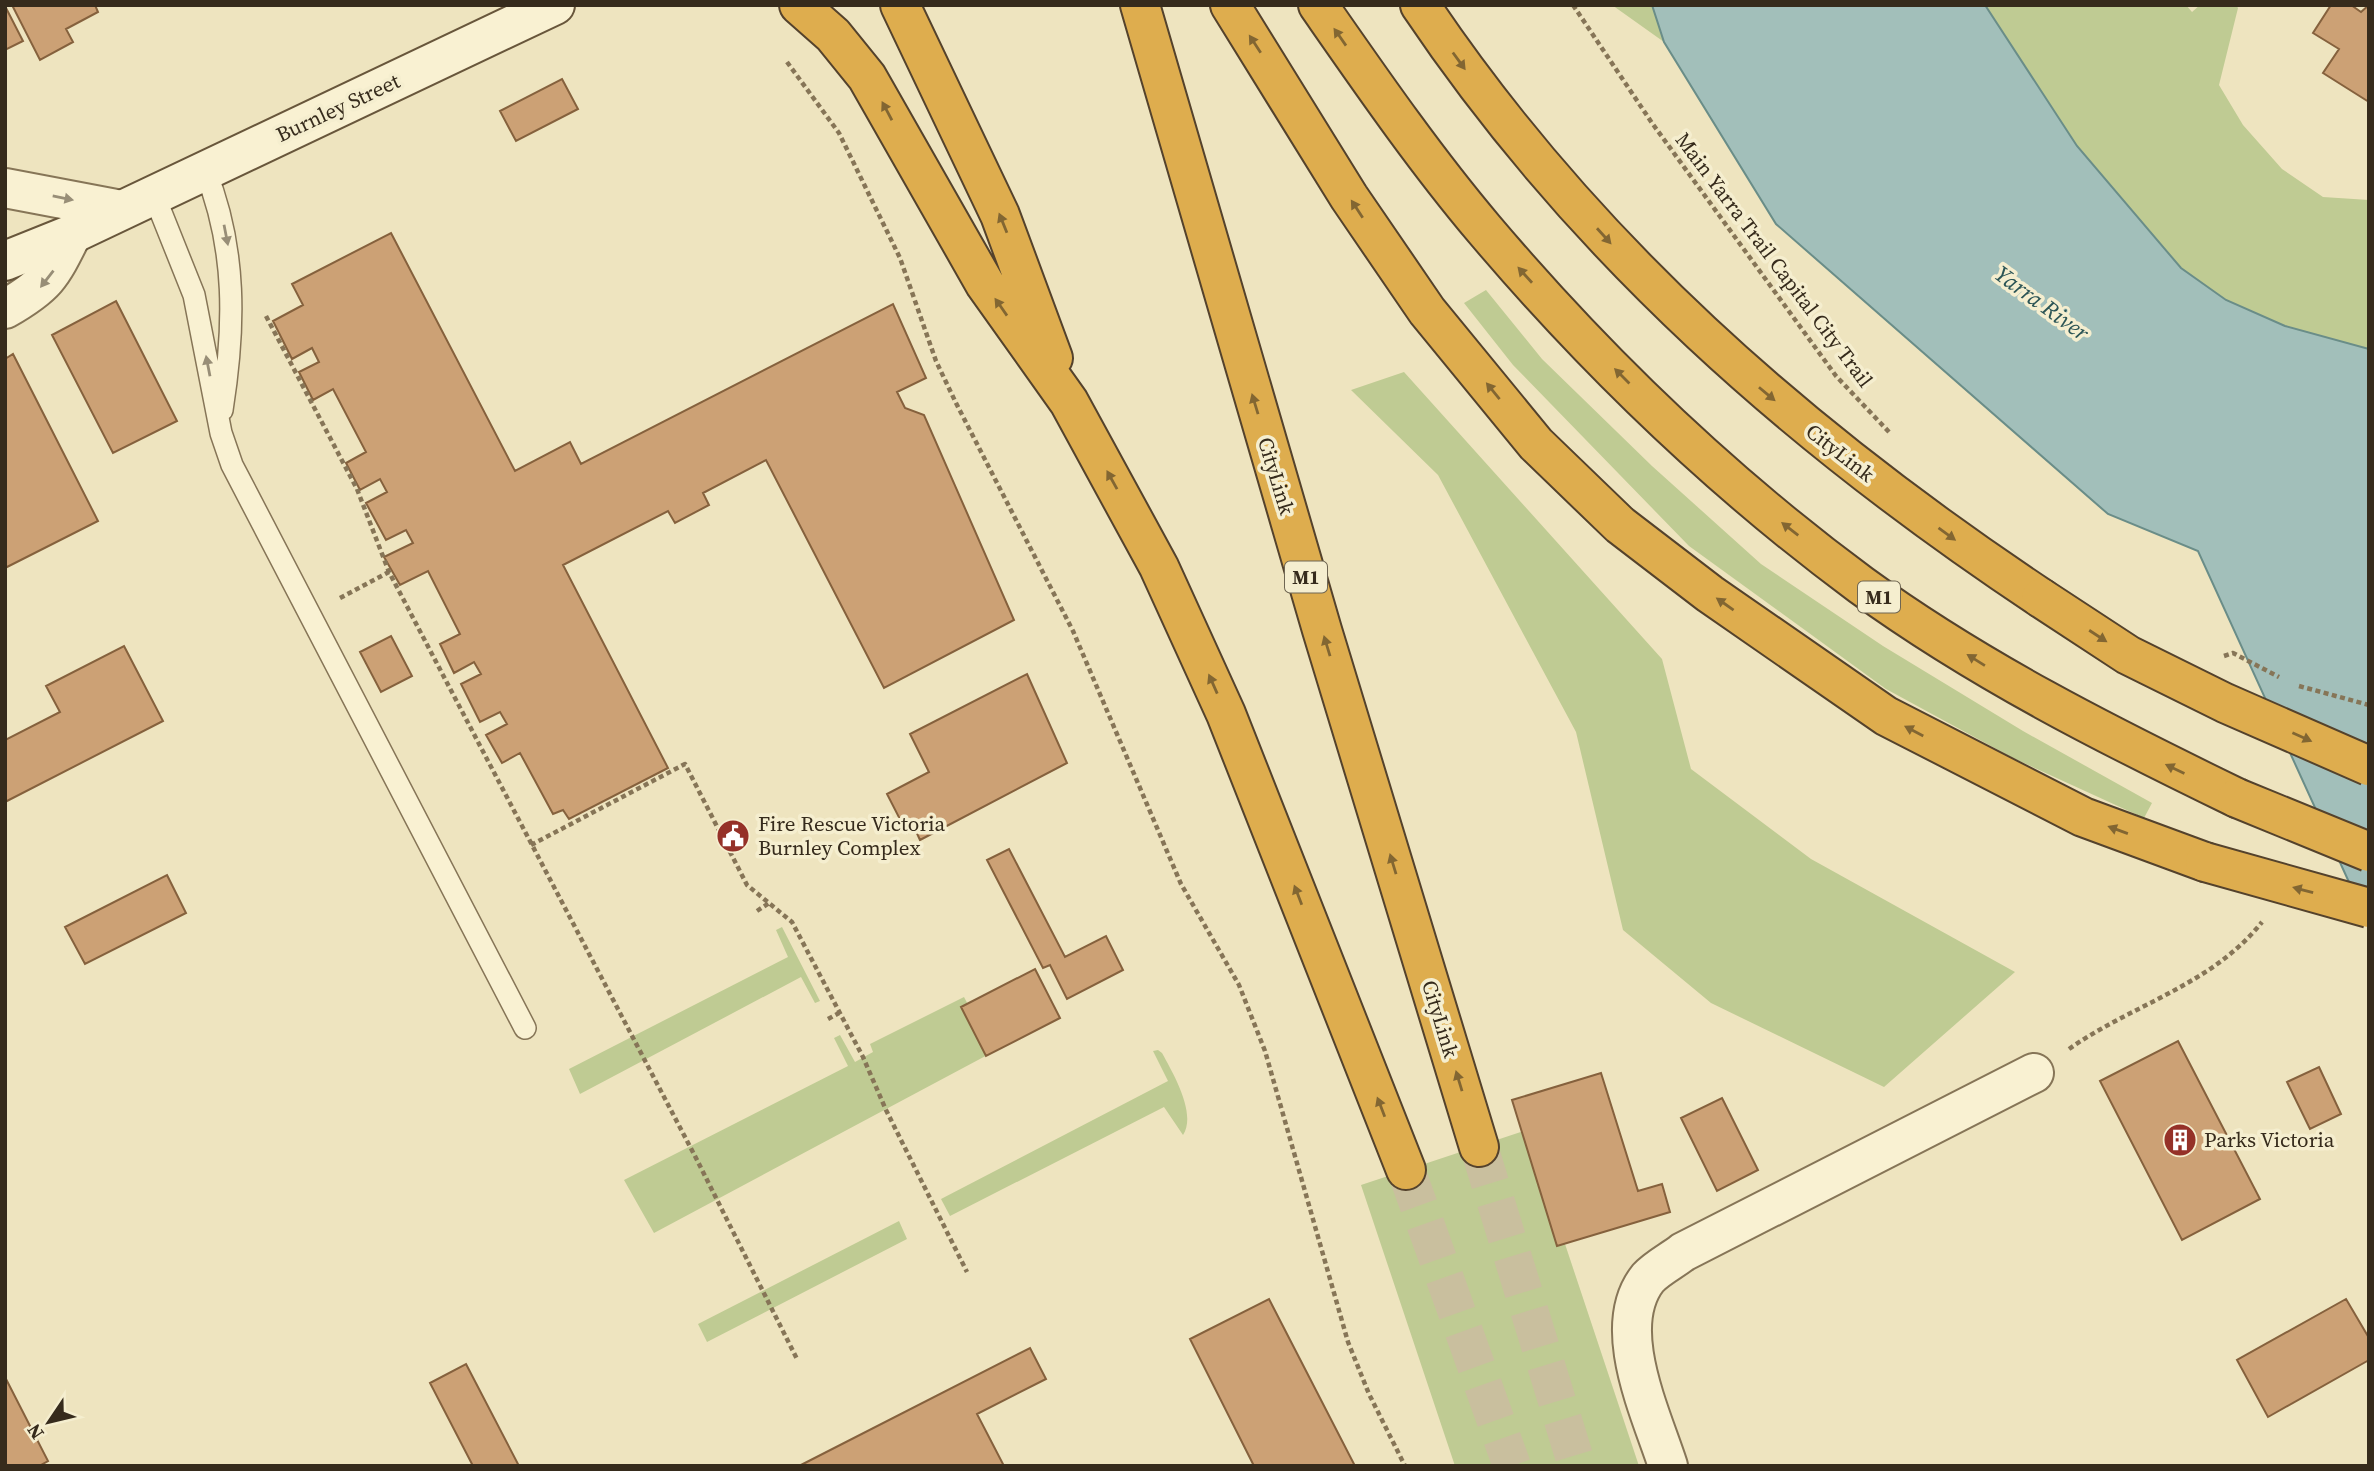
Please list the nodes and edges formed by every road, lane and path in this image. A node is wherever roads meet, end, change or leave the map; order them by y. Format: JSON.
{"nodes":[{"id":1,"x":555,"y":5,"type":"edge"},
{"id":2,"x":800,"y":5,"type":"edge"},
{"id":3,"x":900,"y":5,"type":"edge"},
{"id":4,"x":1140,"y":5,"type":"edge"},
{"id":5,"x":1230,"y":5,"type":"edge"},
{"id":6,"x":1318,"y":5,"type":"edge"},
{"id":7,"x":1420,"y":5,"type":"edge"},
{"id":8,"x":1573,"y":5,"type":"edge"},
{"id":9,"x":788,"y":62,"type":"dead end"},
{"id":10,"x":205,"y":170,"type":"junction"},
{"id":11,"x":5,"y":188,"type":"edge"},
{"id":12,"x":138,"y":202,"type":"junction"},
{"id":13,"x":72,"y":234,"type":"junction"},
{"id":14,"x":5,"y":261,"type":"edge"},
{"id":15,"x":5,"y":309,"type":"edge"},
{"id":16,"x":265,"y":312,"type":"dead end"},
{"id":17,"x":1069,"y":402,"type":"junction"},
{"id":18,"x":221,"y":433,"type":"junction"},
{"id":19,"x":1892,"y":436,"type":"dead end"},
{"id":20,"x":389,"y":572,"type":"junction"},
{"id":21,"x":310,"y":613,"type":"junction"},
{"id":22,"x":2233,"y":653,"type":"dead end"},
{"id":23,"x":2285,"y":680,"type":"dead end"},
{"id":24,"x":2295,"y":685,"type":"dead end"},
{"id":25,"x":2369,"y":705,"type":"edge"},
{"id":26,"x":2369,"y":766,"type":"edge"},
{"id":27,"x":531,"y":845,"type":"junction"},
{"id":28,"x":2369,"y":852,"type":"edge"},
{"id":29,"x":769,"y":903,"type":"junction"},
{"id":30,"x":2369,"y":908,"type":"edge"},
{"id":31,"x":757,"y":911,"type":"dead end"},
{"id":32,"x":839,"y":1013,"type":"junction"},
{"id":33,"x":828,"y":1019,"type":"dead end"},
{"id":34,"x":526,"y":1028,"type":"dead end"},
{"id":35,"x":2034,"y":1073,"type":"dead end"},
{"id":36,"x":1479,"y":1147,"type":"tunnel mouth"},
{"id":37,"x":1406,"y":1170,"type":"tunnel mouth"},
{"id":38,"x":967,"y":1272,"type":"dead end"},
{"id":39,"x":797,"y":1359,"type":"dead end"},
{"id":40,"x":1405,"y":1466,"type":"edge"},
{"id":41,"x":1668,"y":1466,"type":"edge"}],
"edges":[{"from":1,"to":10,"type":"street","name":"Burnley Street"},
{"from":17,"to":2,"type":"highway","one_way":true},
{"from":17,"to":3,"type":"highway","one_way":true},
{"from":36,"to":4,"type":"highway","name":"CityLink","number":"M1","one_way":true},
{"from":30,"to":5,"type":"highway","one_way":true,"bridge":true},
{"from":28,"to":6,"type":"highway","number":"M1","one_way":true,"bridge":true},
{"from":7,"to":26,"type":"highway","name":"CityLink","one_way":true,"bridge":true},
{"from":8,"to":19,"type":"path","name":"Main Yarra Trail Capital City Trail"},
{"from":9,"to":40,"type":"path"},
{"from":10,"to":12,"type":"street","name":"Burnley Street"},
{"from":10,"to":18,"type":"lane","one_way":true},
{"from":11,"to":12,"type":"street","one_way":true},
{"from":12,"to":13,"type":"street","name":"Burnley Street"},
{"from":18,"to":12,"type":"lane","one_way":true},
{"from":13,"to":14,"type":"street","name":"Burnley Street"},
{"from":13,"to":15,"type":"street","one_way":true},
{"from":16,"to":20,"type":"path"},
{"from":37,"to":17,"type":"highway","one_way":true},
{"from":18,"to":21,"type":"lane"},
{"from":20,"to":21,"type":"path"},
{"from":20,"to":27,"type":"path"},
{"from":21,"to":34,"type":"lane"},
{"from":22,"to":23,"type":"path"},
{"from":24,"to":25,"type":"path"},
{"from":27,"to":29,"type":"path"},
{"from":27,"to":39,"type":"path"},
{"from":29,"to":31,"type":"path"},
{"from":29,"to":32,"type":"path"},
{"from":32,"to":33,"type":"path"},
{"from":32,"to":38,"type":"path"},
{"from":35,"to":41,"type":"street"}]}
